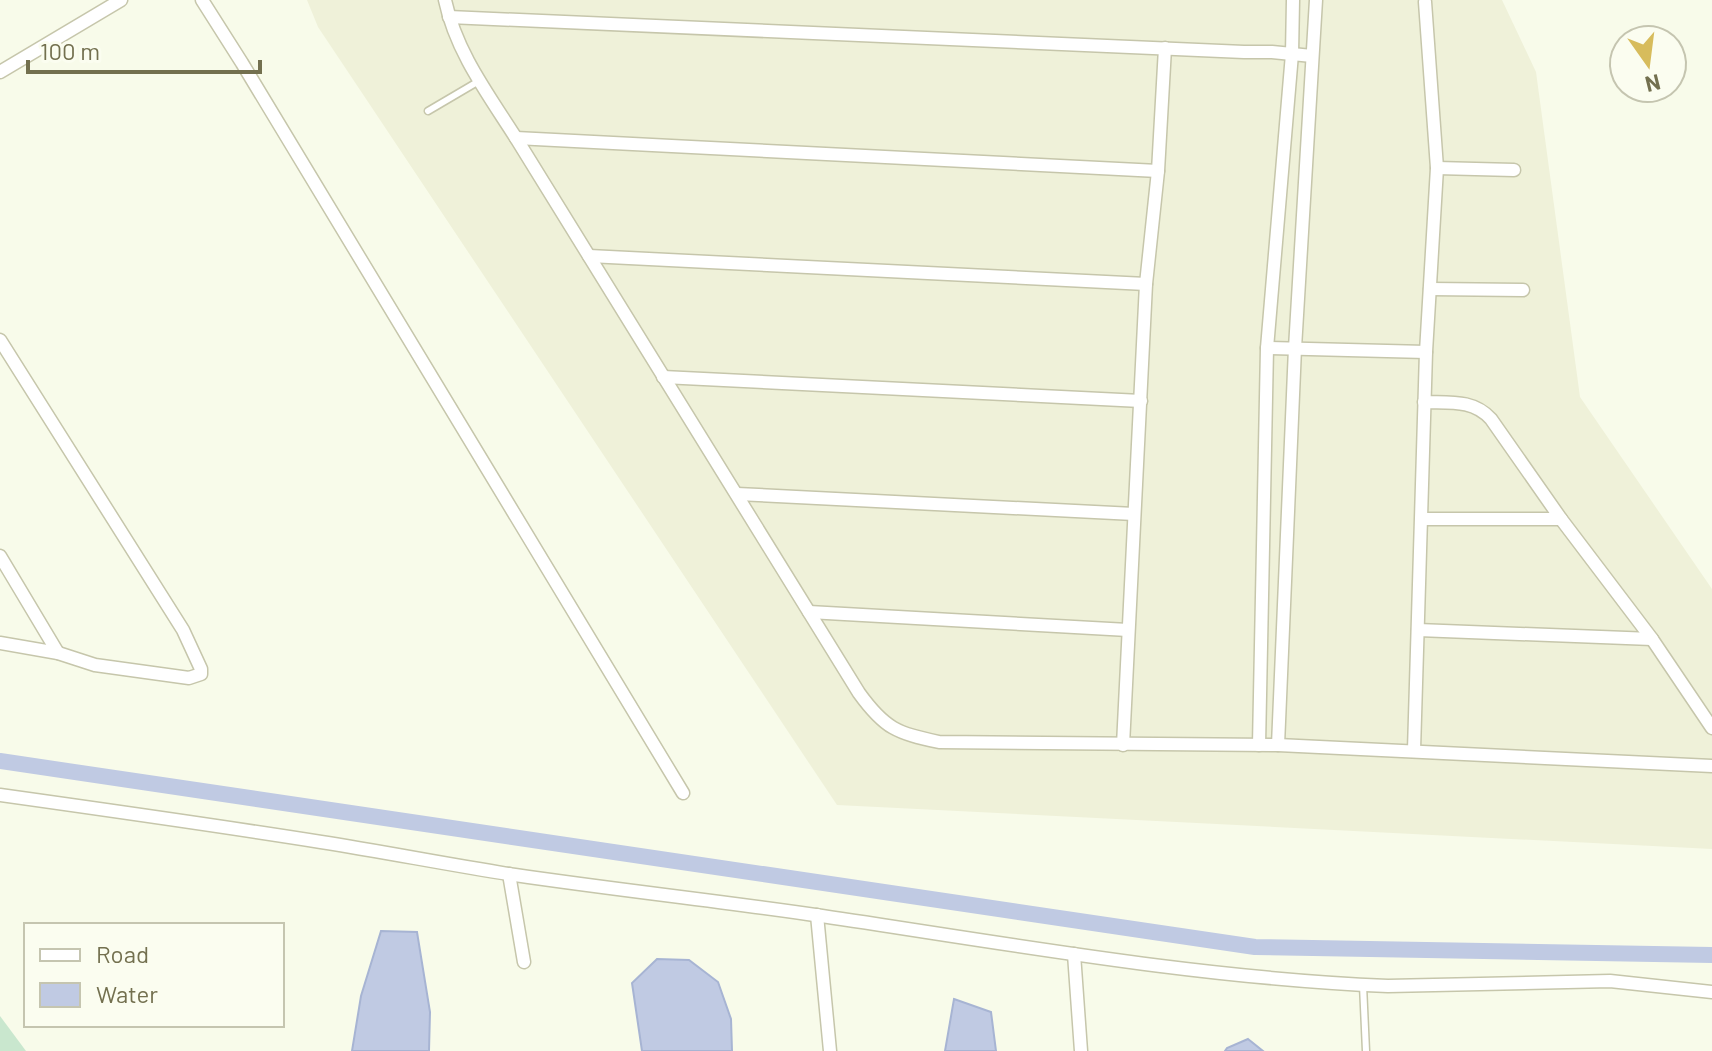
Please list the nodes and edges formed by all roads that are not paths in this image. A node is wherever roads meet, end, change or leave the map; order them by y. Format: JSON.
{"nodes":[{"id":1,"x":121,"y":0,"type":"edge"},
{"id":2,"x":202,"y":0,"type":"edge"},
{"id":3,"x":445,"y":0,"type":"edge"},
{"id":4,"x":1293,"y":0,"type":"edge"},
{"id":5,"x":1316,"y":0,"type":"edge"},
{"id":6,"x":1425,"y":2,"type":"edge"},
{"id":7,"x":449,"y":17,"type":"junction"},
{"id":8,"x":1165,"y":48,"type":"junction"},
{"id":9,"x":1292,"y":54,"type":"junction"},
{"id":10,"x":1312,"y":56,"type":"junction"},
{"id":11,"x":0,"y":72,"type":"edge"},
{"id":12,"x":479,"y":81,"type":"junction"},
{"id":13,"x":428,"y":111,"type":"dead end"},
{"id":14,"x":516,"y":138,"type":"junction"},
{"id":15,"x":1437,"y":168,"type":"junction"},
{"id":16,"x":1514,"y":170,"type":"dead end"},
{"id":17,"x":1158,"y":171,"type":"junction"},
{"id":18,"x":589,"y":256,"type":"junction"},
{"id":19,"x":1146,"y":284,"type":"junction"},
{"id":20,"x":1430,"y":289,"type":"junction"},
{"id":21,"x":1523,"y":290,"type":"dead end"},
{"id":22,"x":0,"y":340,"type":"edge"},
{"id":23,"x":1267,"y":348,"type":"junction"},
{"id":24,"x":1295,"y":348,"type":"junction"},
{"id":25,"x":1426,"y":352,"type":"junction"},
{"id":26,"x":663,"y":377,"type":"junction"},
{"id":27,"x":1141,"y":401,"type":"junction"},
{"id":28,"x":1424,"y":402,"type":"junction"},
{"id":29,"x":737,"y":494,"type":"junction"},
{"id":30,"x":1134,"y":514,"type":"junction"},
{"id":31,"x":1422,"y":519,"type":"junction"},
{"id":32,"x":1561,"y":519,"type":"junction"},
{"id":33,"x":0,"y":556,"type":"edge"},
{"id":34,"x":809,"y":612,"type":"junction"},
{"id":35,"x":1128,"y":630,"type":"junction"},
{"id":36,"x":1418,"y":630,"type":"junction"},
{"id":37,"x":1652,"y":639,"type":"junction"},
{"id":38,"x":0,"y":643,"type":"edge"},
{"id":39,"x":58,"y":653,"type":"junction"},
{"id":40,"x":1712,"y":728,"type":"edge"},
{"id":41,"x":1123,"y":745,"type":"junction"},
{"id":42,"x":1259,"y":745,"type":"junction"},
{"id":43,"x":1278,"y":745,"type":"junction"},
{"id":44,"x":1414,"y":750,"type":"junction"},
{"id":45,"x":1712,"y":766,"type":"edge"},
{"id":46,"x":683,"y":793,"type":"dead end"},
{"id":47,"x":0,"y":795,"type":"edge"},
{"id":48,"x":509,"y":874,"type":"junction"},
{"id":49,"x":817,"y":915,"type":"junction"},
{"id":50,"x":1074,"y":954,"type":"junction"},
{"id":51,"x":524,"y":962,"type":"dead end"},
{"id":52,"x":1363,"y":985,"type":"junction"},
{"id":53,"x":1712,"y":992,"type":"edge"},
{"id":54,"x":830,"y":1051,"type":"edge"},
{"id":55,"x":1081,"y":1051,"type":"edge"},
{"id":56,"x":1366,"y":1051,"type":"edge"}],
"edges":[{"from":1,"to":11,"type":"street"},
{"from":2,"to":46,"type":"street"},
{"from":3,"to":7,"type":"street"},
{"from":4,"to":9,"type":"street"},
{"from":5,"to":10,"type":"street"},
{"from":6,"to":15,"type":"street"},
{"from":7,"to":8,"type":"street"},
{"from":7,"to":12,"type":"street"},
{"from":8,"to":9,"type":"street"},
{"from":8,"to":17,"type":"street"},
{"from":9,"to":10,"type":"street"},
{"from":9,"to":23,"type":"street"},
{"from":10,"to":24,"type":"street"},
{"from":12,"to":13,"type":"lane"},
{"from":12,"to":14,"type":"street"},
{"from":14,"to":17,"type":"street"},
{"from":14,"to":18,"type":"street"},
{"from":15,"to":16,"type":"street"},
{"from":15,"to":20,"type":"street"},
{"from":17,"to":19,"type":"street"},
{"from":18,"to":19,"type":"street"},
{"from":18,"to":26,"type":"street"},
{"from":19,"to":27,"type":"street"},
{"from":20,"to":21,"type":"street"},
{"from":20,"to":25,"type":"street"},
{"from":22,"to":39,"type":"street"},
{"from":23,"to":24,"type":"street"},
{"from":23,"to":42,"type":"street"},
{"from":24,"to":25,"type":"street"},
{"from":24,"to":43,"type":"street"},
{"from":25,"to":28,"type":"street"},
{"from":26,"to":27,"type":"street"},
{"from":26,"to":29,"type":"street"},
{"from":27,"to":30,"type":"street"},
{"from":28,"to":31,"type":"street"},
{"from":28,"to":32,"type":"street"},
{"from":29,"to":30,"type":"street"},
{"from":29,"to":34,"type":"street"},
{"from":30,"to":35,"type":"street"},
{"from":31,"to":32,"type":"street"},
{"from":31,"to":36,"type":"street"},
{"from":32,"to":37,"type":"street"},
{"from":33,"to":39,"type":"street"},
{"from":34,"to":35,"type":"street"},
{"from":34,"to":41,"type":"street"},
{"from":35,"to":41,"type":"street"},
{"from":36,"to":37,"type":"street"},
{"from":36,"to":44,"type":"street"},
{"from":37,"to":40,"type":"street"},
{"from":38,"to":39,"type":"street"},
{"from":41,"to":42,"type":"street"},
{"from":42,"to":43,"type":"street"},
{"from":43,"to":44,"type":"street"},
{"from":44,"to":45,"type":"street"},
{"from":47,"to":48,"type":"street"},
{"from":48,"to":49,"type":"street"},
{"from":48,"to":51,"type":"street"},
{"from":49,"to":50,"type":"street"},
{"from":49,"to":54,"type":"street"},
{"from":50,"to":52,"type":"street"},
{"from":50,"to":55,"type":"street"},
{"from":52,"to":53,"type":"street"},
{"from":52,"to":56,"type":"lane"}]}
